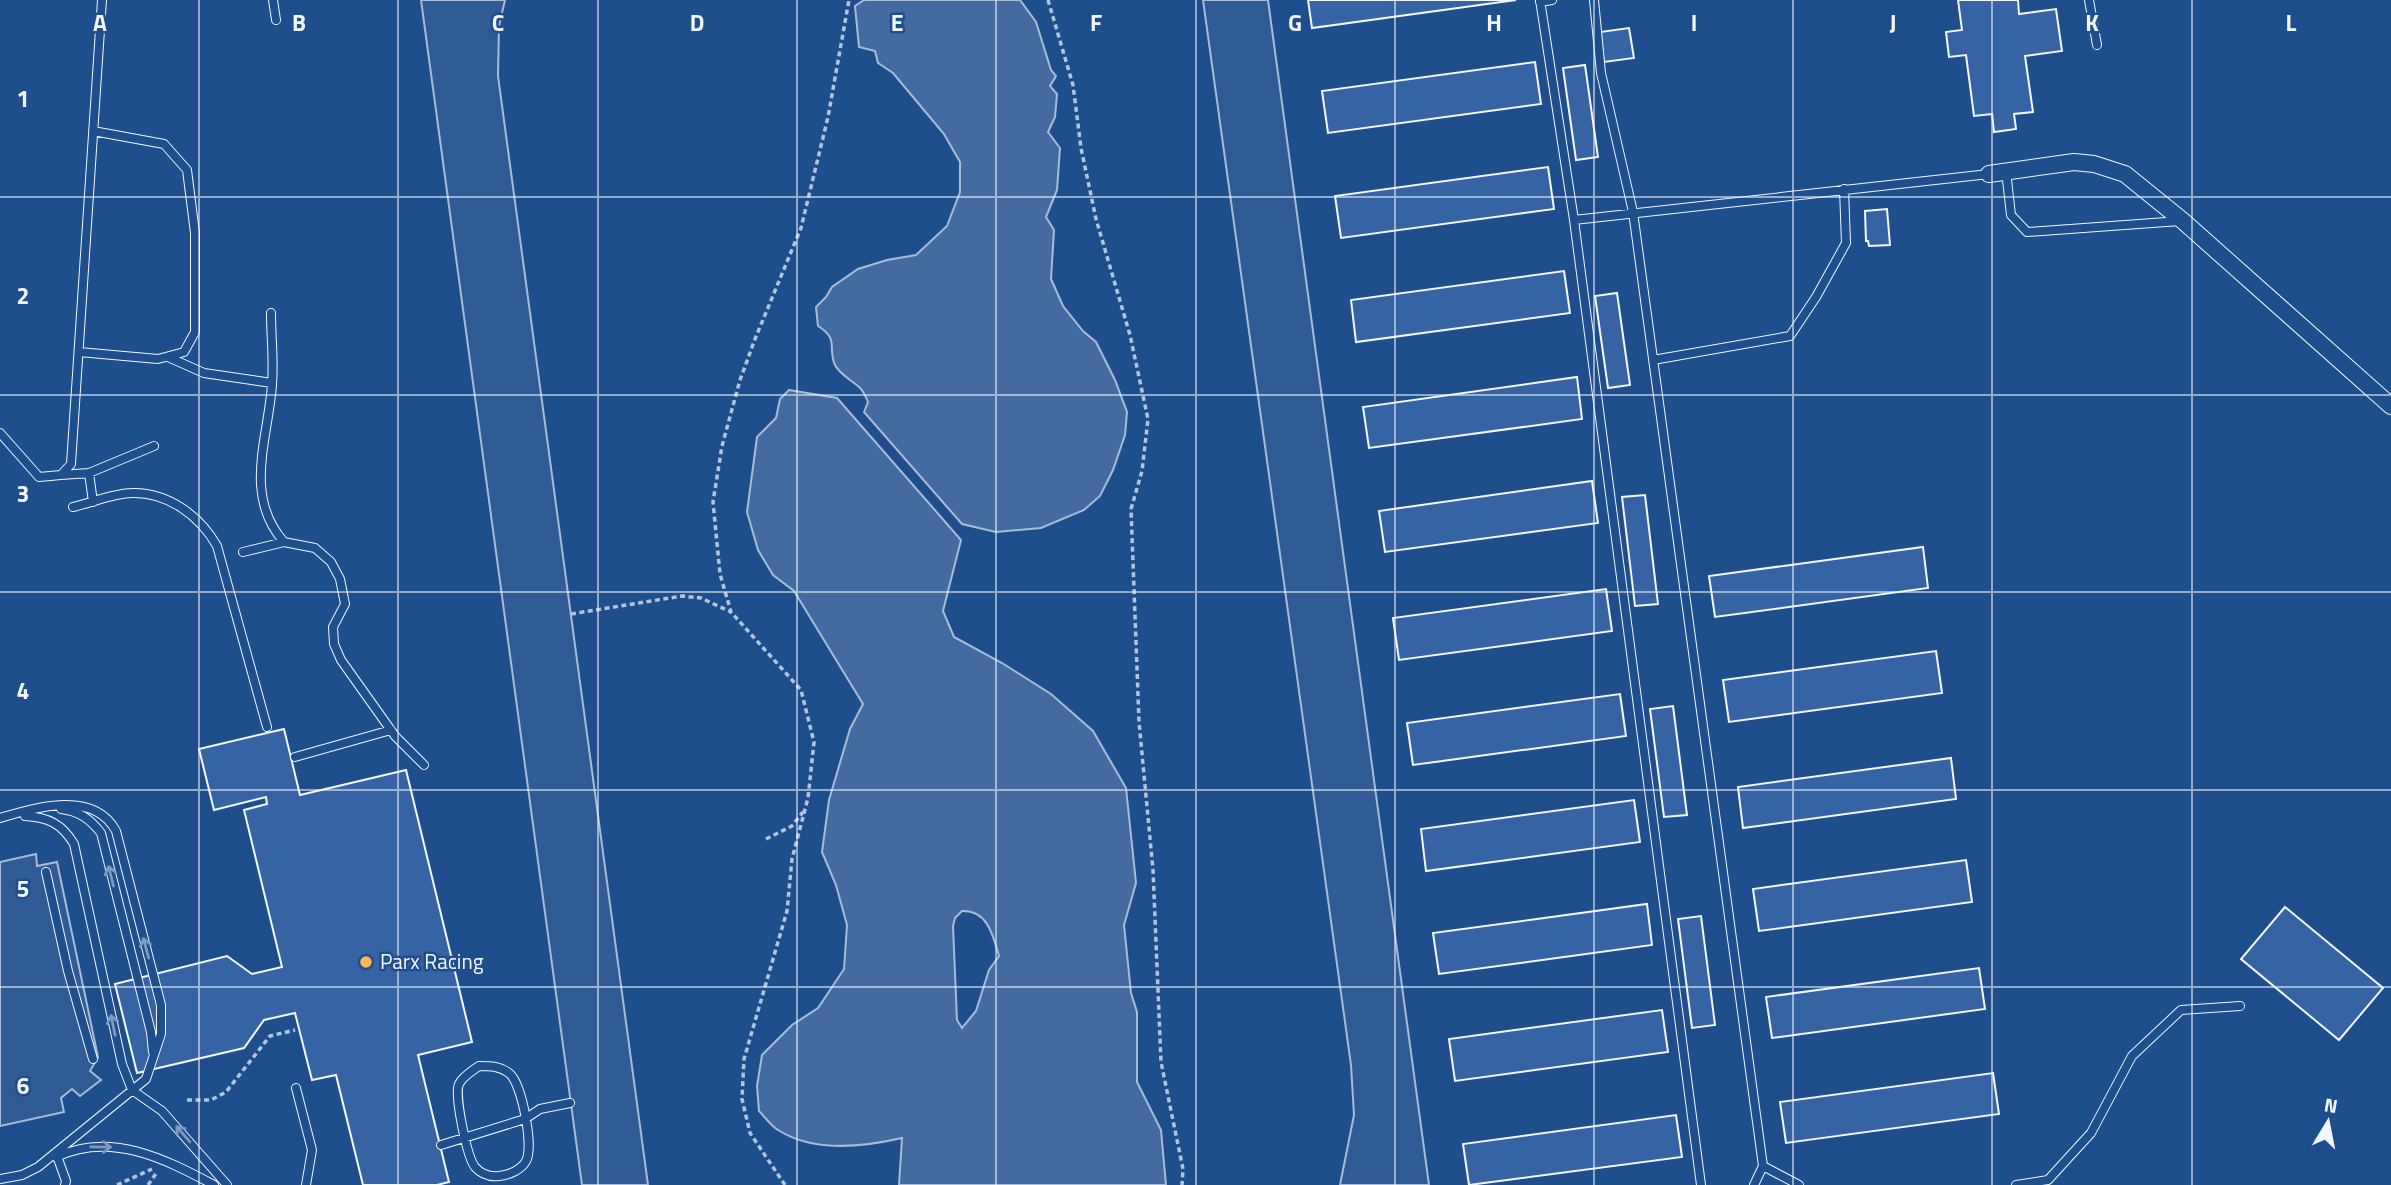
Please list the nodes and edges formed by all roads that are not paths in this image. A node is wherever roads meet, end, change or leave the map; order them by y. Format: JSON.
{"nodes":[{"id":1,"x":102,"y":0,"type":"edge"},
{"id":2,"x":273,"y":0,"type":"edge"},
{"id":3,"x":1552,"y":0,"type":"edge"},
{"id":4,"x":1594,"y":0,"type":"edge"},
{"id":5,"x":2089,"y":0,"type":"edge"},
{"id":6,"x":1540,"y":1,"type":"edge"},
{"id":7,"x":276,"y":20,"type":"dead end"},
{"id":8,"x":2097,"y":45,"type":"dead end"},
{"id":9,"x":93,"y":131,"type":"junction"},
{"id":10,"x":2006,"y":171,"type":"junction"},
{"id":11,"x":1989,"y":174,"type":"joint"},
{"id":12,"x":1844,"y":189,"type":"junction"},
{"id":13,"x":1633,"y":212,"type":"junction"},
{"id":14,"x":1574,"y":219,"type":"junction"},
{"id":15,"x":2183,"y":221,"type":"junction"},
{"id":16,"x":271,"y":313,"type":"dead end"},
{"id":17,"x":79,"y":352,"type":"junction"},
{"id":18,"x":168,"y":356,"type":"junction"},
{"id":19,"x":1654,"y":360,"type":"junction"},
{"id":20,"x":272,"y":383,"type":"junction"},
{"id":21,"x":2391,"y":406,"type":"edge"},
{"id":22,"x":0,"y":433,"type":"edge"},
{"id":23,"x":154,"y":446,"type":"dead end"},
{"id":24,"x":89,"y":473,"type":"junction"},
{"id":25,"x":61,"y":475,"type":"junction"},
{"id":26,"x":93,"y":502,"type":"junction"},
{"id":27,"x":73,"y":508,"type":"dead end"},
{"id":28,"x":284,"y":542,"type":"junction"},
{"id":29,"x":243,"y":552,"type":"dead end"},
{"id":30,"x":267,"y":727,"type":"dead end"},
{"id":31,"x":391,"y":730,"type":"junction"},
{"id":32,"x":295,"y":757,"type":"dead end"},
{"id":33,"x":424,"y":765,"type":"dead end"},
{"id":34,"x":49,"y":808,"type":"junction"},
{"id":35,"x":11,"y":815,"type":"junction"},
{"id":36,"x":0,"y":818,"type":"edge"},
{"id":37,"x":46,"y":872,"type":"dead end"},
{"id":38,"x":2240,"y":1006,"type":"dead end"},
{"id":39,"x":93,"y":1059,"type":"dead end"},
{"id":40,"x":153,"y":1062,"type":"junction"},
{"id":41,"x":296,"y":1088,"type":"dead end"},
{"id":42,"x":132,"y":1090,"type":"junction"},
{"id":43,"x":570,"y":1103,"type":"dead end"},
{"id":44,"x":525,"y":1119,"type":"junction"},
{"id":45,"x":466,"y":1138,"type":"junction"},
{"id":46,"x":440,"y":1145,"type":"dead end"},
{"id":47,"x":57,"y":1156,"type":"junction"},
{"id":48,"x":38,"y":1167,"type":"junction"},
{"id":49,"x":1763,"y":1167,"type":"junction"},
{"id":50,"x":0,"y":1179,"type":"edge"},
{"id":51,"x":65,"y":1185,"type":"edge"},
{"id":52,"x":214,"y":1185,"type":"edge"},
{"id":53,"x":227,"y":1185,"type":"edge"},
{"id":54,"x":306,"y":1185,"type":"edge"},
{"id":55,"x":1701,"y":1185,"type":"edge"},
{"id":56,"x":1754,"y":1185,"type":"edge"},
{"id":57,"x":1799,"y":1185,"type":"edge"},
{"id":58,"x":2016,"y":1185,"type":"edge"}],
"edges":[{"from":1,"to":9,"type":"lane"},
{"from":2,"to":7,"type":"lane"},
{"from":3,"to":6,"type":"lane"},
{"from":4,"to":13,"type":"lane"},
{"from":5,"to":8,"type":"lane"},
{"from":6,"to":14,"type":"lane"},
{"from":9,"to":17,"type":"lane"},
{"from":9,"to":18,"type":"lane"},
{"from":10,"to":11,"type":"street"},
{"from":10,"to":15,"type":"street"},
{"from":10,"to":15,"type":"lane"},
{"from":11,"to":12,"type":"lane"},
{"from":12,"to":13,"type":"lane"},
{"from":12,"to":19,"type":"lane"},
{"from":13,"to":14,"type":"lane"},
{"from":13,"to":19,"type":"lane"},
{"from":14,"to":55,"type":"lane"},
{"from":15,"to":21,"type":"street"},
{"from":16,"to":20,"type":"lane"},
{"from":17,"to":18,"type":"lane"},
{"from":17,"to":25,"type":"lane"},
{"from":18,"to":20,"type":"lane"},
{"from":19,"to":49,"type":"lane"},
{"from":20,"to":28,"type":"lane"},
{"from":22,"to":25,"type":"lane"},
{"from":23,"to":24,"type":"lane"},
{"from":24,"to":25,"type":"lane"},
{"from":24,"to":26,"type":"lane"},
{"from":26,"to":27,"type":"lane"},
{"from":26,"to":30,"type":"lane"},
{"from":28,"to":29,"type":"lane"},
{"from":28,"to":31,"type":"lane"},
{"from":31,"to":32,"type":"lane"},
{"from":31,"to":33,"type":"lane"},
{"from":34,"to":35,"type":"lane"},
{"from":40,"to":34,"type":"lane","one_way":true},
{"from":40,"to":34,"type":"lane","one_way":true},
{"from":35,"to":36,"type":"lane"},
{"from":42,"to":35,"type":"lane","one_way":true},
{"from":37,"to":39,"type":"lane"},
{"from":38,"to":58,"type":"lane"},
{"from":40,"to":42,"type":"lane"},
{"from":41,"to":54,"type":"lane"},
{"from":42,"to":48,"type":"lane"},
{"from":53,"to":42,"type":"lane","one_way":true},
{"from":43,"to":44,"type":"lane"},
{"from":44,"to":45,"type":"lane"},
{"from":44,"to":45,"type":"lane"},
{"from":44,"to":45,"type":"lane"},
{"from":45,"to":46,"type":"lane"},
{"from":47,"to":48,"type":"lane"},
{"from":47,"to":51,"type":"lane"},
{"from":47,"to":52,"type":"lane","one_way":true},
{"from":48,"to":50,"type":"lane"},
{"from":49,"to":56,"type":"lane"},
{"from":49,"to":57,"type":"lane"}]}
